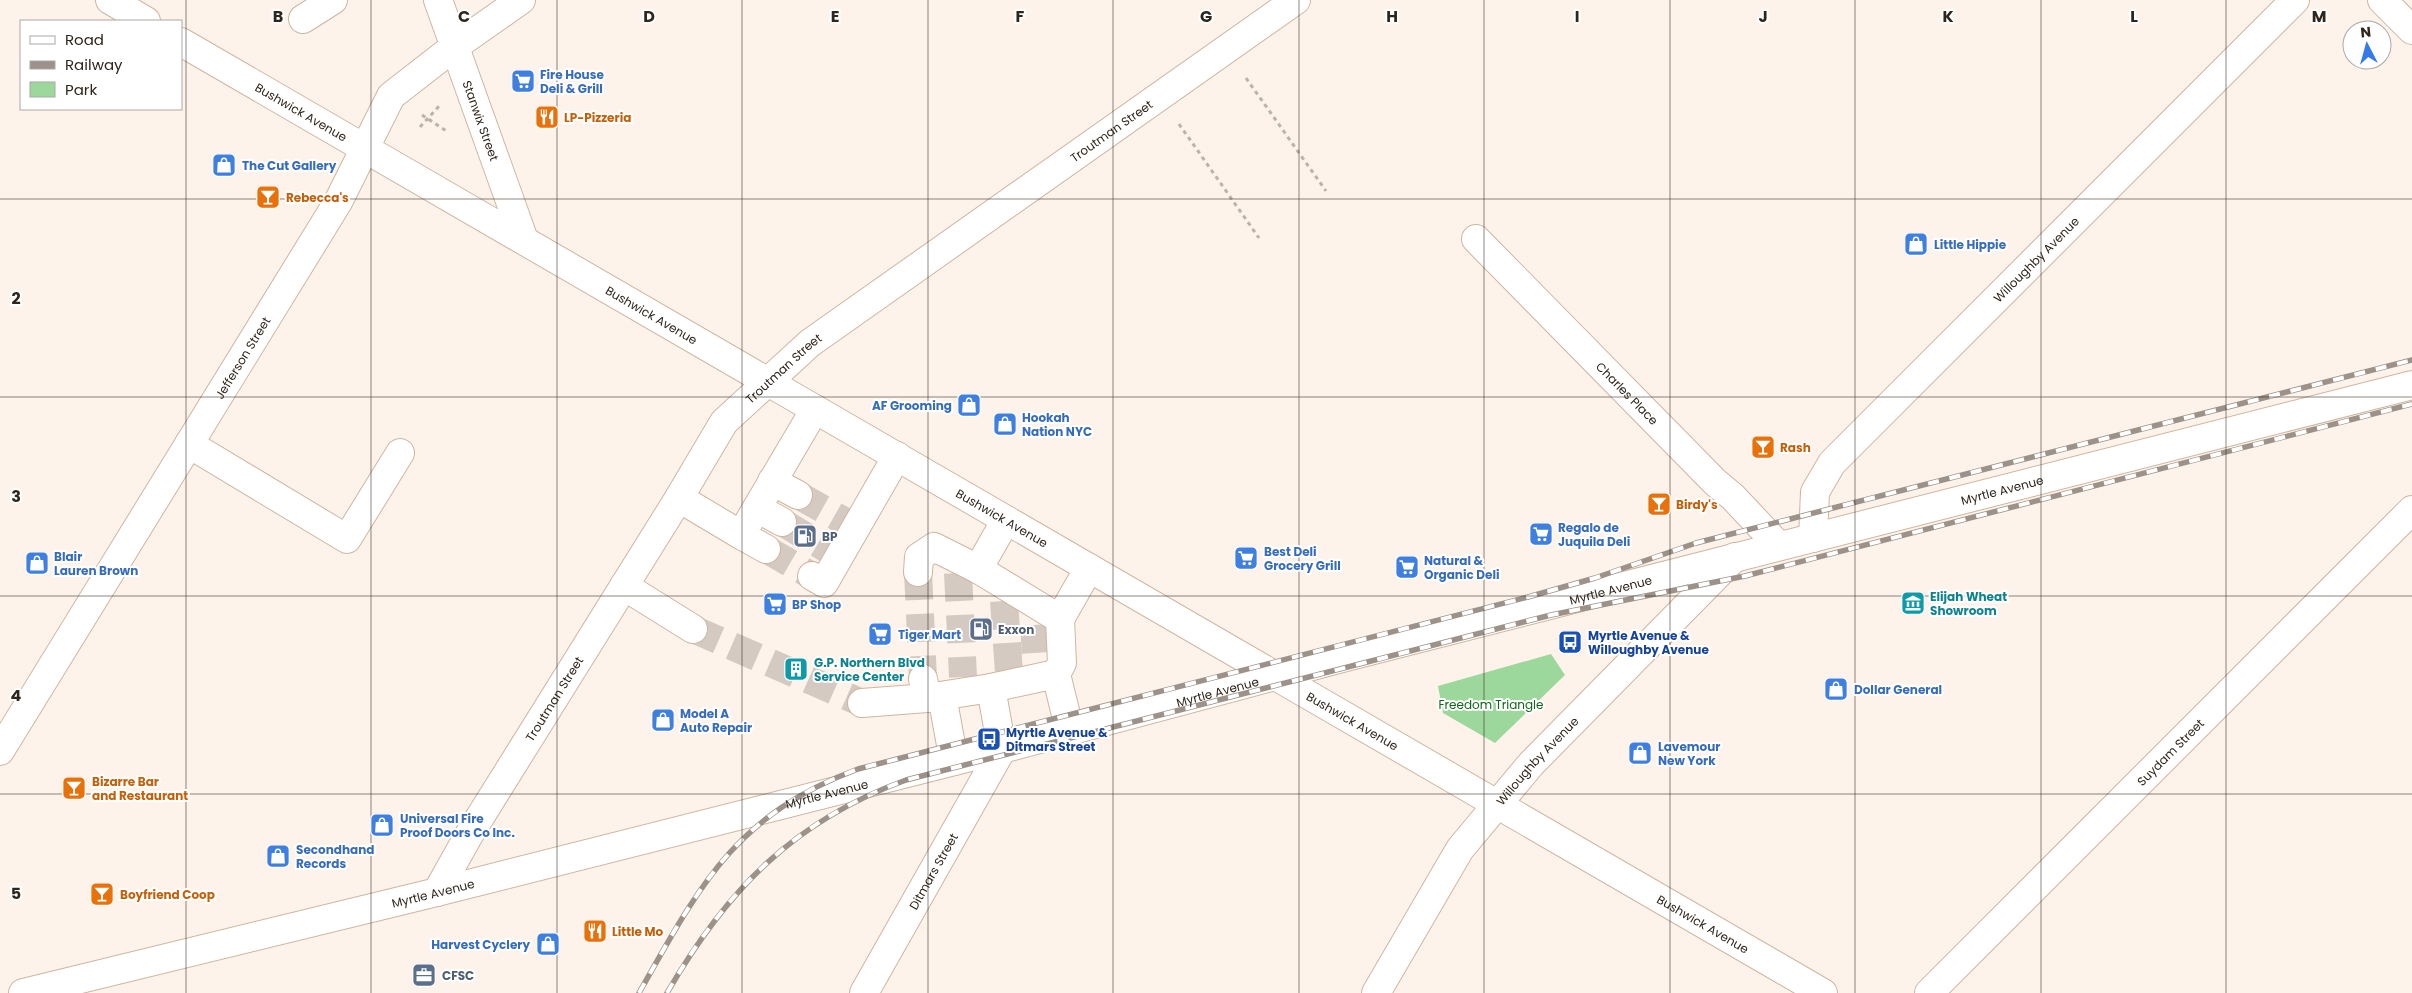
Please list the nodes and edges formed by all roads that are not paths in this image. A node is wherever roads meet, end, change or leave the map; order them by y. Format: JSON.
{"nodes":[{"id":1,"x":110,"y":0,"type":"edge"},
{"id":2,"x":333,"y":0,"type":"edge"},
{"id":3,"x":438,"y":0,"type":"edge"},
{"id":4,"x":521,"y":0,"type":"edge"},
{"id":5,"x":1296,"y":0,"type":"edge"},
{"id":6,"x":2295,"y":0,"type":"edge"},
{"id":7,"x":2382,"y":0,"type":"edge"},
{"id":8,"x":303,"y":19,"type":"dead end"},
{"id":9,"x":144,"y":20,"type":"edge"},
{"id":10,"x":2412,"y":30,"type":"edge"},
{"id":11,"x":182,"y":43,"type":"edge"},
{"id":12,"x":454,"y":47,"type":"junction"},
{"id":13,"x":365,"y":148,"type":"junction"},
{"id":14,"x":1476,"y":239,"type":"dead end"},
{"id":15,"x":524,"y":240,"type":"junction"},
{"id":16,"x":768,"y":382,"type":"junction"},
{"id":17,"x":2412,"y":385,"type":"edge"},
{"id":18,"x":815,"y":409,"type":"junction"},
{"id":19,"x":189,"y":444,"type":"junction"},
{"id":20,"x":400,"y":453,"type":"dead end"},
{"id":21,"x":897,"y":456,"type":"junction"},
{"id":22,"x":772,"y":481,"type":"junction"},
{"id":23,"x":798,"y":495,"type":"tunnel mouth"},
{"id":24,"x":679,"y":498,"type":"junction"},
{"id":25,"x":757,"y":508,"type":"junction"},
{"id":26,"x":2412,"y":510,"type":"edge"},
{"id":27,"x":1006,"y":520,"type":"junction"},
{"id":28,"x":782,"y":522,"type":"tunnel mouth"},
{"id":29,"x":741,"y":535,"type":"junction"},
{"id":30,"x":1813,"y":538,"type":"junction"},
{"id":31,"x":1779,"y":546,"type":"junction"},
{"id":32,"x":766,"y":549,"type":"tunnel mouth"},
{"id":33,"x":1735,"y":558,"type":"junction"},
{"id":34,"x":964,"y":568,"type":"junction"},
{"id":35,"x":1089,"y":568,"type":"junction"},
{"id":36,"x":918,"y":572,"type":"tunnel mouth"},
{"id":37,"x":812,"y":576,"type":"tunnel mouth"},
{"id":38,"x":624,"y":586,"type":"junction"},
{"id":39,"x":1060,"y":619,"type":"junction"},
{"id":40,"x":693,"y":629,"type":"tunnel mouth"},
{"id":41,"x":1044,"y":674,"type":"junction"},
{"id":42,"x":1275,"y":676,"type":"junction"},
{"id":43,"x":966,"y":686,"type":"junction"},
{"id":44,"x":862,"y":703,"type":"tunnel mouth"},
{"id":45,"x":1070,"y":731,"type":"junction"},
{"id":46,"x":1002,"y":749,"type":"junction"},
{"id":47,"x":0,"y":751,"type":"edge"},
{"id":48,"x":954,"y":761,"type":"junction"},
{"id":49,"x":1497,"y":805,"type":"junction"},
{"id":50,"x":437,"y":892,"type":"junction"},
{"id":51,"x":23,"y":993,"type":"edge"},
{"id":52,"x":864,"y":993,"type":"edge"},
{"id":53,"x":1376,"y":993,"type":"edge"},
{"id":54,"x":1823,"y":993,"type":"edge"},
{"id":55,"x":1929,"y":993,"type":"edge"}],
"edges":[{"from":1,"to":9,"type":"street"},
{"from":2,"to":8,"type":"street"},
{"from":3,"to":12,"type":"street","name":"Stanwix Street"},
{"from":4,"to":12,"type":"street","name":"Jefferson Street"},
{"from":5,"to":16,"type":"street","name":"Troutman Street"},
{"from":6,"to":30,"type":"street","name":"Willoughby Avenue"},
{"from":7,"to":10,"type":"street"},
{"from":11,"to":13,"type":"street","name":"Bushwick Avenue"},
{"from":12,"to":13,"type":"street","name":"Jefferson Street"},
{"from":12,"to":15,"type":"street","name":"Stanwix Street"},
{"from":13,"to":15,"type":"street","name":"Bushwick Avenue"},
{"from":13,"to":19,"type":"street","name":"Jefferson Street"},
{"from":14,"to":31,"type":"street","name":"Charles Place"},
{"from":15,"to":16,"type":"street","name":"Bushwick Avenue"},
{"from":16,"to":18,"type":"street","name":"Bushwick Avenue"},
{"from":16,"to":24,"type":"street","name":"Troutman Street"},
{"from":17,"to":30,"type":"street","name":"Myrtle Avenue"},
{"from":18,"to":21,"type":"street","name":"Bushwick Avenue"},
{"from":18,"to":22,"type":"street"},
{"from":19,"to":20,"type":"street"},
{"from":19,"to":47,"type":"street","name":"Jefferson Street"},
{"from":21,"to":27,"type":"street","name":"Bushwick Avenue"},
{"from":21,"to":37,"type":"street"},
{"from":22,"to":23,"type":"street"},
{"from":22,"to":25,"type":"street"},
{"from":24,"to":29,"type":"street"},
{"from":24,"to":38,"type":"street","name":"Troutman Street"},
{"from":25,"to":28,"type":"street"},
{"from":25,"to":29,"type":"street"},
{"from":26,"to":55,"type":"street","name":"Suydam Street"},
{"from":27,"to":34,"type":"street"},
{"from":27,"to":35,"type":"street","name":"Bushwick Avenue"},
{"from":29,"to":32,"type":"street"},
{"from":30,"to":31,"type":"street","name":"Myrtle Avenue"},
{"from":31,"to":33,"type":"street","name":"Myrtle Avenue"},
{"from":33,"to":42,"type":"street","name":"Myrtle Avenue"},
{"from":33,"to":49,"type":"street","name":"Willoughby Avenue"},
{"from":34,"to":36,"type":"street"},
{"from":34,"to":39,"type":"street"},
{"from":35,"to":39,"type":"street"},
{"from":35,"to":42,"type":"street","name":"Bushwick Avenue"},
{"from":38,"to":40,"type":"street"},
{"from":38,"to":50,"type":"street","name":"Troutman Street"},
{"from":39,"to":41,"type":"street"},
{"from":41,"to":43,"type":"street"},
{"from":41,"to":45,"type":"street"},
{"from":42,"to":45,"type":"street","name":"Myrtle Avenue"},
{"from":42,"to":49,"type":"street","name":"Bushwick Avenue"},
{"from":43,"to":44,"type":"street"},
{"from":43,"to":46,"type":"street"},
{"from":43,"to":48,"type":"street"},
{"from":45,"to":46,"type":"street","name":"Myrtle Avenue"},
{"from":46,"to":48,"type":"street","name":"Myrtle Avenue"},
{"from":46,"to":52,"type":"street","name":"Ditmars Street"},
{"from":48,"to":50,"type":"street","name":"Myrtle Avenue"},
{"from":49,"to":53,"type":"street","name":"Willoughby Avenue"},
{"from":49,"to":54,"type":"street","name":"Bushwick Avenue"},
{"from":50,"to":51,"type":"street","name":"Myrtle Avenue"}]}
